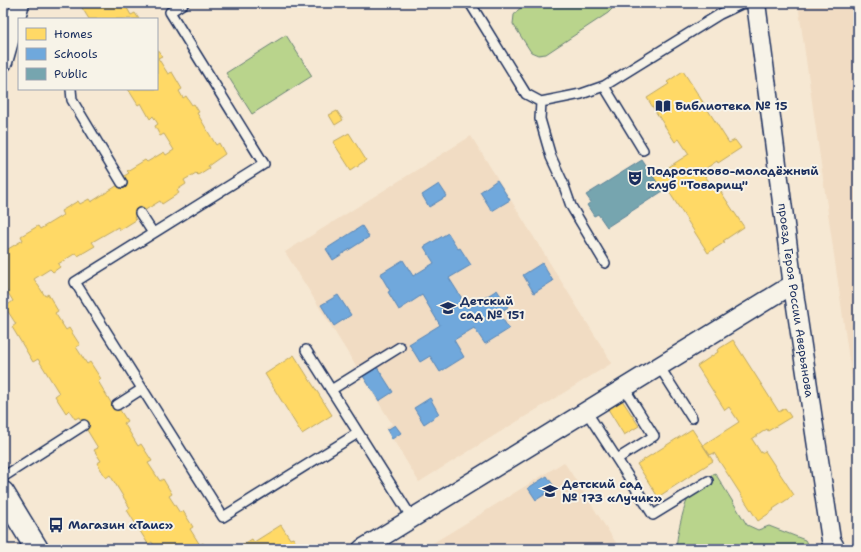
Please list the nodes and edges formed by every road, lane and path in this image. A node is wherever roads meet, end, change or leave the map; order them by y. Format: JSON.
{"nodes":[{"id":1,"x":184,"y":3,"type":"edge"},
{"id":2,"x":470,"y":3,"type":"edge"},
{"id":3,"x":748,"y":3,"type":"edge"},
{"id":4,"x":756,"y":3,"type":"edge"},
{"id":5,"x":18,"y":15,"type":"edge"},
{"id":6,"x":3,"y":62,"type":"edge"},
{"id":7,"x":604,"y":86,"type":"junction"},
{"id":8,"x":71,"y":90,"type":"edge"},
{"id":9,"x":541,"y":102,"type":"junction"},
{"id":10,"x":643,"y":150,"type":"dead end"},
{"id":11,"x":122,"y":182,"type":"dead end"},
{"id":12,"x":140,"y":213,"type":"dead end"},
{"id":13,"x":153,"y":233,"type":"junction"},
{"id":14,"x":605,"y":263,"type":"dead end"},
{"id":15,"x":793,"y":286,"type":"junction"},
{"id":16,"x":400,"y":347,"type":"dead end"},
{"id":17,"x":306,"y":350,"type":"dead end"},
{"id":18,"x":659,"y":366,"type":"junction"},
{"id":19,"x":624,"y":388,"type":"junction"},
{"id":20,"x":142,"y":390,"type":"junction"},
{"id":21,"x":331,"y":390,"type":"junction"},
{"id":22,"x":117,"y":405,"type":"dead end"},
{"id":23,"x":586,"y":411,"type":"junction"},
{"id":24,"x":692,"y":418,"type":"dead end"},
{"id":25,"x":84,"y":426,"type":"dead end"},
{"id":26,"x":358,"y":433,"type":"junction"},
{"id":27,"x":617,"y":459,"type":"junction"},
{"id":28,"x":3,"y":477,"type":"edge"},
{"id":29,"x":708,"y":481,"type":"dead end"},
{"id":30,"x":5,"y":501,"type":"edge"},
{"id":31,"x":412,"y":518,"type":"junction"},
{"id":32,"x":37,"y":549,"type":"edge"},
{"id":33,"x":362,"y":549,"type":"edge"},
{"id":34,"x":836,"y":549,"type":"edge"}],
"edges":[{"from":1,"to":13,"type":"lane"},
{"from":2,"to":9,"type":"lane"},
{"from":3,"to":7,"type":"lane"},
{"from":4,"to":15,"type":"street","name":"проезд Героя России Аверьянова"},
{"from":5,"to":6,"type":"street"},
{"from":7,"to":9,"type":"lane"},
{"from":7,"to":10,"type":"lane"},
{"from":8,"to":11,"type":"lane"},
{"from":9,"to":14,"type":"lane"},
{"from":12,"to":13,"type":"lane"},
{"from":13,"to":20,"type":"lane"},
{"from":15,"to":18,"type":"street"},
{"from":15,"to":34,"type":"street","name":"проезд Героя России Аверьянова"},
{"from":16,"to":21,"type":"lane"},
{"from":17,"to":21,"type":"lane"},
{"from":18,"to":19,"type":"street"},
{"from":18,"to":24,"type":"lane"},
{"from":19,"to":23,"type":"street"},
{"from":19,"to":27,"type":"lane"},
{"from":20,"to":22,"type":"lane"},
{"from":20,"to":26,"type":"lane"},
{"from":21,"to":26,"type":"lane"},
{"from":23,"to":27,"type":"lane"},
{"from":23,"to":31,"type":"street"},
{"from":25,"to":28,"type":"lane"},
{"from":26,"to":31,"type":"lane"},
{"from":27,"to":29,"type":"lane"},
{"from":30,"to":32,"type":"street"},
{"from":31,"to":33,"type":"street"}]}
